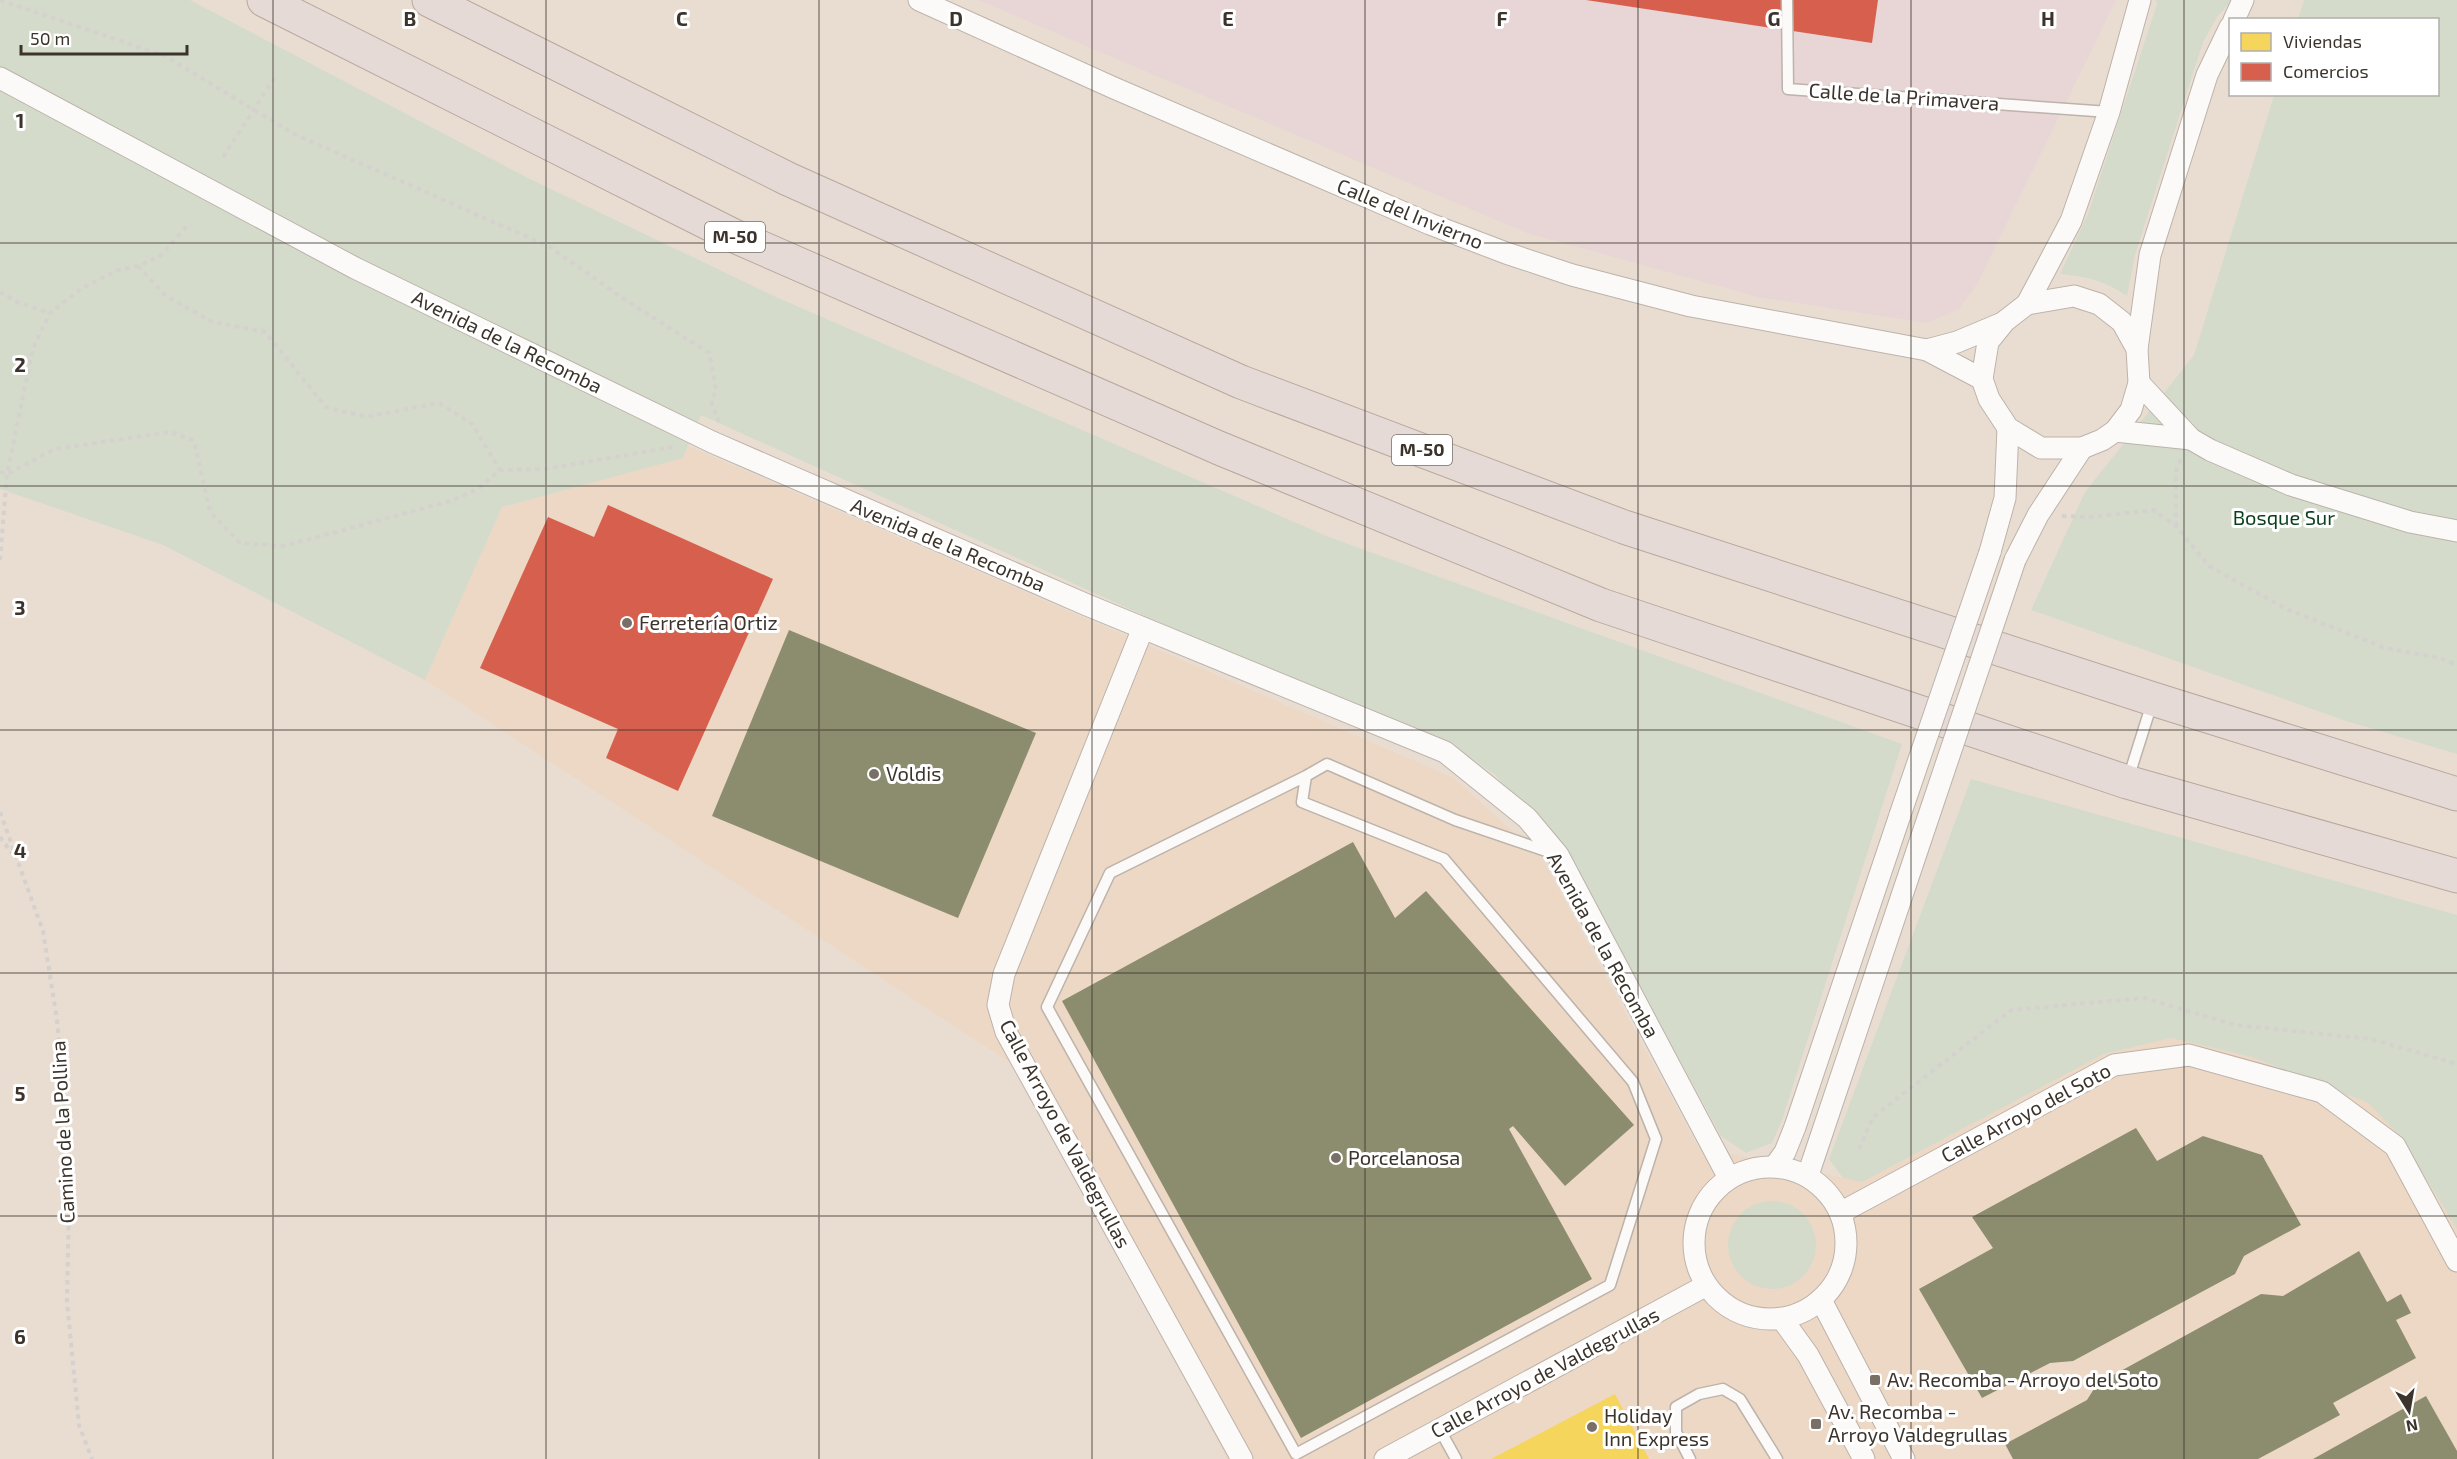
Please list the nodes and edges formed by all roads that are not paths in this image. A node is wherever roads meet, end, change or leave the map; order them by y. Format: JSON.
{"nodes":[{"id":1,"x":264,"y":0,"type":"edge"},
{"id":2,"x":429,"y":0,"type":"edge"},
{"id":3,"x":919,"y":0,"type":"edge"},
{"id":4,"x":1787,"y":0,"type":"edge"},
{"id":5,"x":2140,"y":0,"type":"edge"},
{"id":6,"x":2243,"y":0,"type":"edge"},
{"id":7,"x":2235,"y":18,"type":"edge"},
{"id":8,"x":2229,"y":29,"type":"edge"},
{"id":9,"x":0,"y":78,"type":"edge"},
{"id":10,"x":2109,"y":112,"type":"junction"},
{"id":11,"x":2027,"y":304,"type":"junction"},
{"id":12,"x":2005,"y":321,"type":"junction"},
{"id":13,"x":2137,"y":349,"type":"junction"},
{"id":14,"x":1927,"y":350,"type":"junction"},
{"id":15,"x":1982,"y":379,"type":"junction"},
{"id":16,"x":2139,"y":383,"type":"junction"},
{"id":17,"x":2008,"y":428,"type":"junction"},
{"id":18,"x":2115,"y":431,"type":"junction"},
{"id":19,"x":2191,"y":439,"type":"junction"},
{"id":20,"x":2082,"y":448,"type":"junction"},
{"id":21,"x":2457,"y":531,"type":"edge"},
{"id":22,"x":1143,"y":628,"type":"junction"},
{"id":23,"x":2153,"y":699,"type":"junction"},
{"id":24,"x":1306,"y":776,"type":"junction"},
{"id":25,"x":2127,"y":782,"type":"junction"},
{"id":26,"x":2457,"y":794,"type":"edge"},
{"id":27,"x":1558,"y":855,"type":"junction"},
{"id":28,"x":2457,"y":876,"type":"edge"},
{"id":29,"x":1775,"y":1167,"type":"junction"},
{"id":30,"x":1808,"y":1175,"type":"junction"},
{"id":31,"x":1729,"y":1178,"type":"junction"},
{"id":32,"x":1840,"y":1213,"type":"junction"},
{"id":33,"x":2457,"y":1261,"type":"edge"},
{"id":34,"x":1705,"y":1286,"type":"junction"},
{"id":35,"x":1821,"y":1300,"type":"junction"},
{"id":36,"x":1782,"y":1319,"type":"junction"},
{"id":37,"x":1440,"y":1430,"type":"junction"},
{"id":38,"x":1861,"y":1458,"type":"edge"},
{"id":39,"x":1242,"y":1459,"type":"edge"},
{"id":40,"x":1385,"y":1459,"type":"edge"},
{"id":41,"x":1456,"y":1459,"type":"edge"},
{"id":42,"x":1690,"y":1459,"type":"edge"},
{"id":43,"x":1777,"y":1459,"type":"edge"},
{"id":44,"x":1904,"y":1459,"type":"edge"}],
"edges":[{"from":1,"to":25,"type":"highway","number":"M-50"},
{"from":2,"to":23,"type":"highway","number":"M-50"},
{"from":3,"to":14,"type":"street","name":"Calle del Invierno"},
{"from":4,"to":10,"type":"lane","name":"Calle de la Primavera"},
{"from":5,"to":10,"type":"street"},
{"from":6,"to":7,"type":"street"},
{"from":8,"to":13,"type":"street"},
{"from":9,"to":22,"type":"street","name":"Avenida de la Recomba"},
{"from":10,"to":11,"type":"street"},
{"from":11,"to":12,"type":"street"},
{"from":11,"to":13,"type":"street"},
{"from":12,"to":14,"type":"street"},
{"from":12,"to":15,"type":"street"},
{"from":13,"to":16,"type":"street"},
{"from":14,"to":15,"type":"street"},
{"from":15,"to":17,"type":"street"},
{"from":16,"to":18,"type":"street"},
{"from":16,"to":19,"type":"street"},
{"from":17,"to":20,"type":"street"},
{"from":17,"to":29,"type":"street","bridge":true},
{"from":18,"to":19,"type":"street"},
{"from":18,"to":20,"type":"street"},
{"from":19,"to":21,"type":"street"},
{"from":20,"to":30,"type":"street","bridge":true},
{"from":22,"to":27,"type":"street","name":"Avenida de la Recomba"},
{"from":22,"to":39,"type":"street","name":"Calle Arroyo de Valdegrullas"},
{"from":23,"to":25,"type":"lane"},
{"from":23,"to":26,"type":"highway","number":"M-50"},
{"from":24,"to":24,"type":"lane"},
{"from":24,"to":27,"type":"lane"},
{"from":25,"to":28,"type":"highway","number":"M-50"},
{"from":27,"to":31,"type":"street","name":"Avenida de la Recomba"},
{"from":29,"to":30,"type":"street"},
{"from":29,"to":31,"type":"street"},
{"from":30,"to":32,"type":"street"},
{"from":31,"to":34,"type":"street"},
{"from":32,"to":33,"type":"street","name":"Calle Arroyo del Soto"},
{"from":32,"to":35,"type":"street"},
{"from":34,"to":36,"type":"street"},
{"from":34,"to":37,"type":"street","name":"Calle Arroyo de Valdegrullas"},
{"from":35,"to":36,"type":"street"},
{"from":35,"to":44,"type":"street"},
{"from":36,"to":38,"type":"street"},
{"from":37,"to":40,"type":"street","name":"Calle Arroyo de Valdegrullas"},
{"from":37,"to":41,"type":"lane"},
{"from":42,"to":43,"type":"lane"}]}
